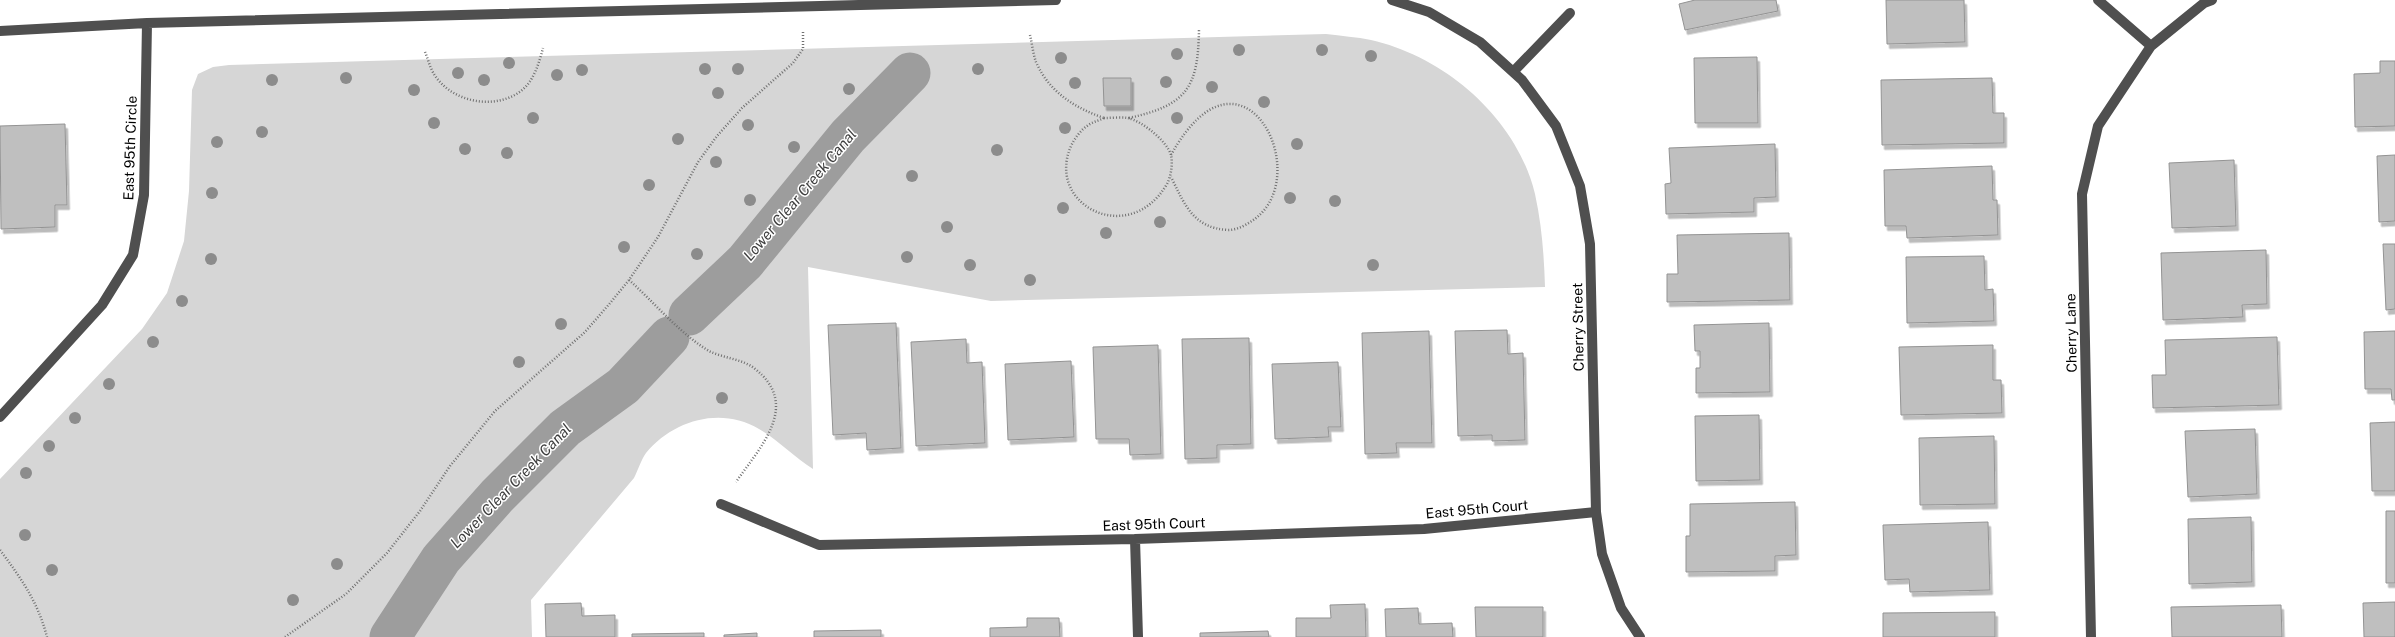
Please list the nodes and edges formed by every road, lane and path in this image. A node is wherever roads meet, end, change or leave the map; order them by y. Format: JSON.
{"nodes":[{"id":1,"x":1056,"y":0,"type":"edge"},
{"id":2,"x":1392,"y":0,"type":"edge"},
{"id":3,"x":2098,"y":0,"type":"edge"},
{"id":4,"x":2212,"y":0,"type":"edge"},
{"id":5,"x":802,"y":6,"type":"junction"},
{"id":6,"x":1570,"y":13,"type":"dead end"},
{"id":7,"x":147,"y":23,"type":"junction"},
{"id":8,"x":1199,"y":30,"type":"dead end"},
{"id":9,"x":0,"y":31,"type":"edge"},
{"id":10,"x":1030,"y":35,"type":"dead end"},
{"id":11,"x":2150,"y":46,"type":"junction"},
{"id":12,"x":543,"y":48,"type":"dead end"},
{"id":13,"x":425,"y":52,"type":"dead end"},
{"id":14,"x":1513,"y":72,"type":"junction"},
{"id":15,"x":1104,"y":118,"type":"junction"},
{"id":16,"x":1129,"y":118,"type":"junction"},
{"id":17,"x":1171,"y":155,"type":"junction"},
{"id":18,"x":1171,"y":177,"type":"junction"},
{"id":19,"x":629,"y":280,"type":"junction"},
{"id":20,"x":0,"y":417,"type":"edge"},
{"id":21,"x":721,"y":504,"type":"joint"},
{"id":22,"x":1596,"y":512,"type":"junction"},
{"id":23,"x":1135,"y":539,"type":"junction"},
{"id":24,"x":0,"y":550,"type":"edge"},
{"id":25,"x":47,"y":637,"type":"edge"},
{"id":26,"x":285,"y":637,"type":"edge"},
{"id":27,"x":1138,"y":637,"type":"edge"},
{"id":28,"x":1640,"y":637,"type":"edge"},
{"id":29,"x":2091,"y":637,"type":"edge"}],
"edges":[{"from":1,"to":5,"type":"street"},
{"from":2,"to":14,"type":"street","name":"Cherry Street"},
{"from":3,"to":11,"type":"street"},
{"from":4,"to":11,"type":"street","name":"Cherry Lane"},
{"from":5,"to":7,"type":"street"},
{"from":5,"to":19,"type":"path"},
{"from":6,"to":14,"type":"street"},
{"from":7,"to":9,"type":"street"},
{"from":7,"to":20,"type":"street","name":"East 95th Circle"},
{"from":8,"to":16,"type":"path"},
{"from":10,"to":15,"type":"path"},
{"from":11,"to":29,"type":"street","name":"Cherry Lane"},
{"from":12,"to":13,"type":"path"},
{"from":14,"to":22,"type":"street","name":"Cherry Street"},
{"from":15,"to":16,"type":"path"},
{"from":15,"to":18,"type":"path"},
{"from":16,"to":17,"type":"path"},
{"from":17,"to":18,"type":"path"},
{"from":17,"to":18,"type":"path"},
{"from":19,"to":21,"type":"path"},
{"from":19,"to":26,"type":"path"},
{"from":21,"to":23,"type":"street","name":"East 95th Court"},
{"from":22,"to":23,"type":"street","name":"East 95th Court"},
{"from":22,"to":28,"type":"street","name":"Cherry Street"},
{"from":23,"to":27,"type":"street"},
{"from":24,"to":25,"type":"path"}]}
